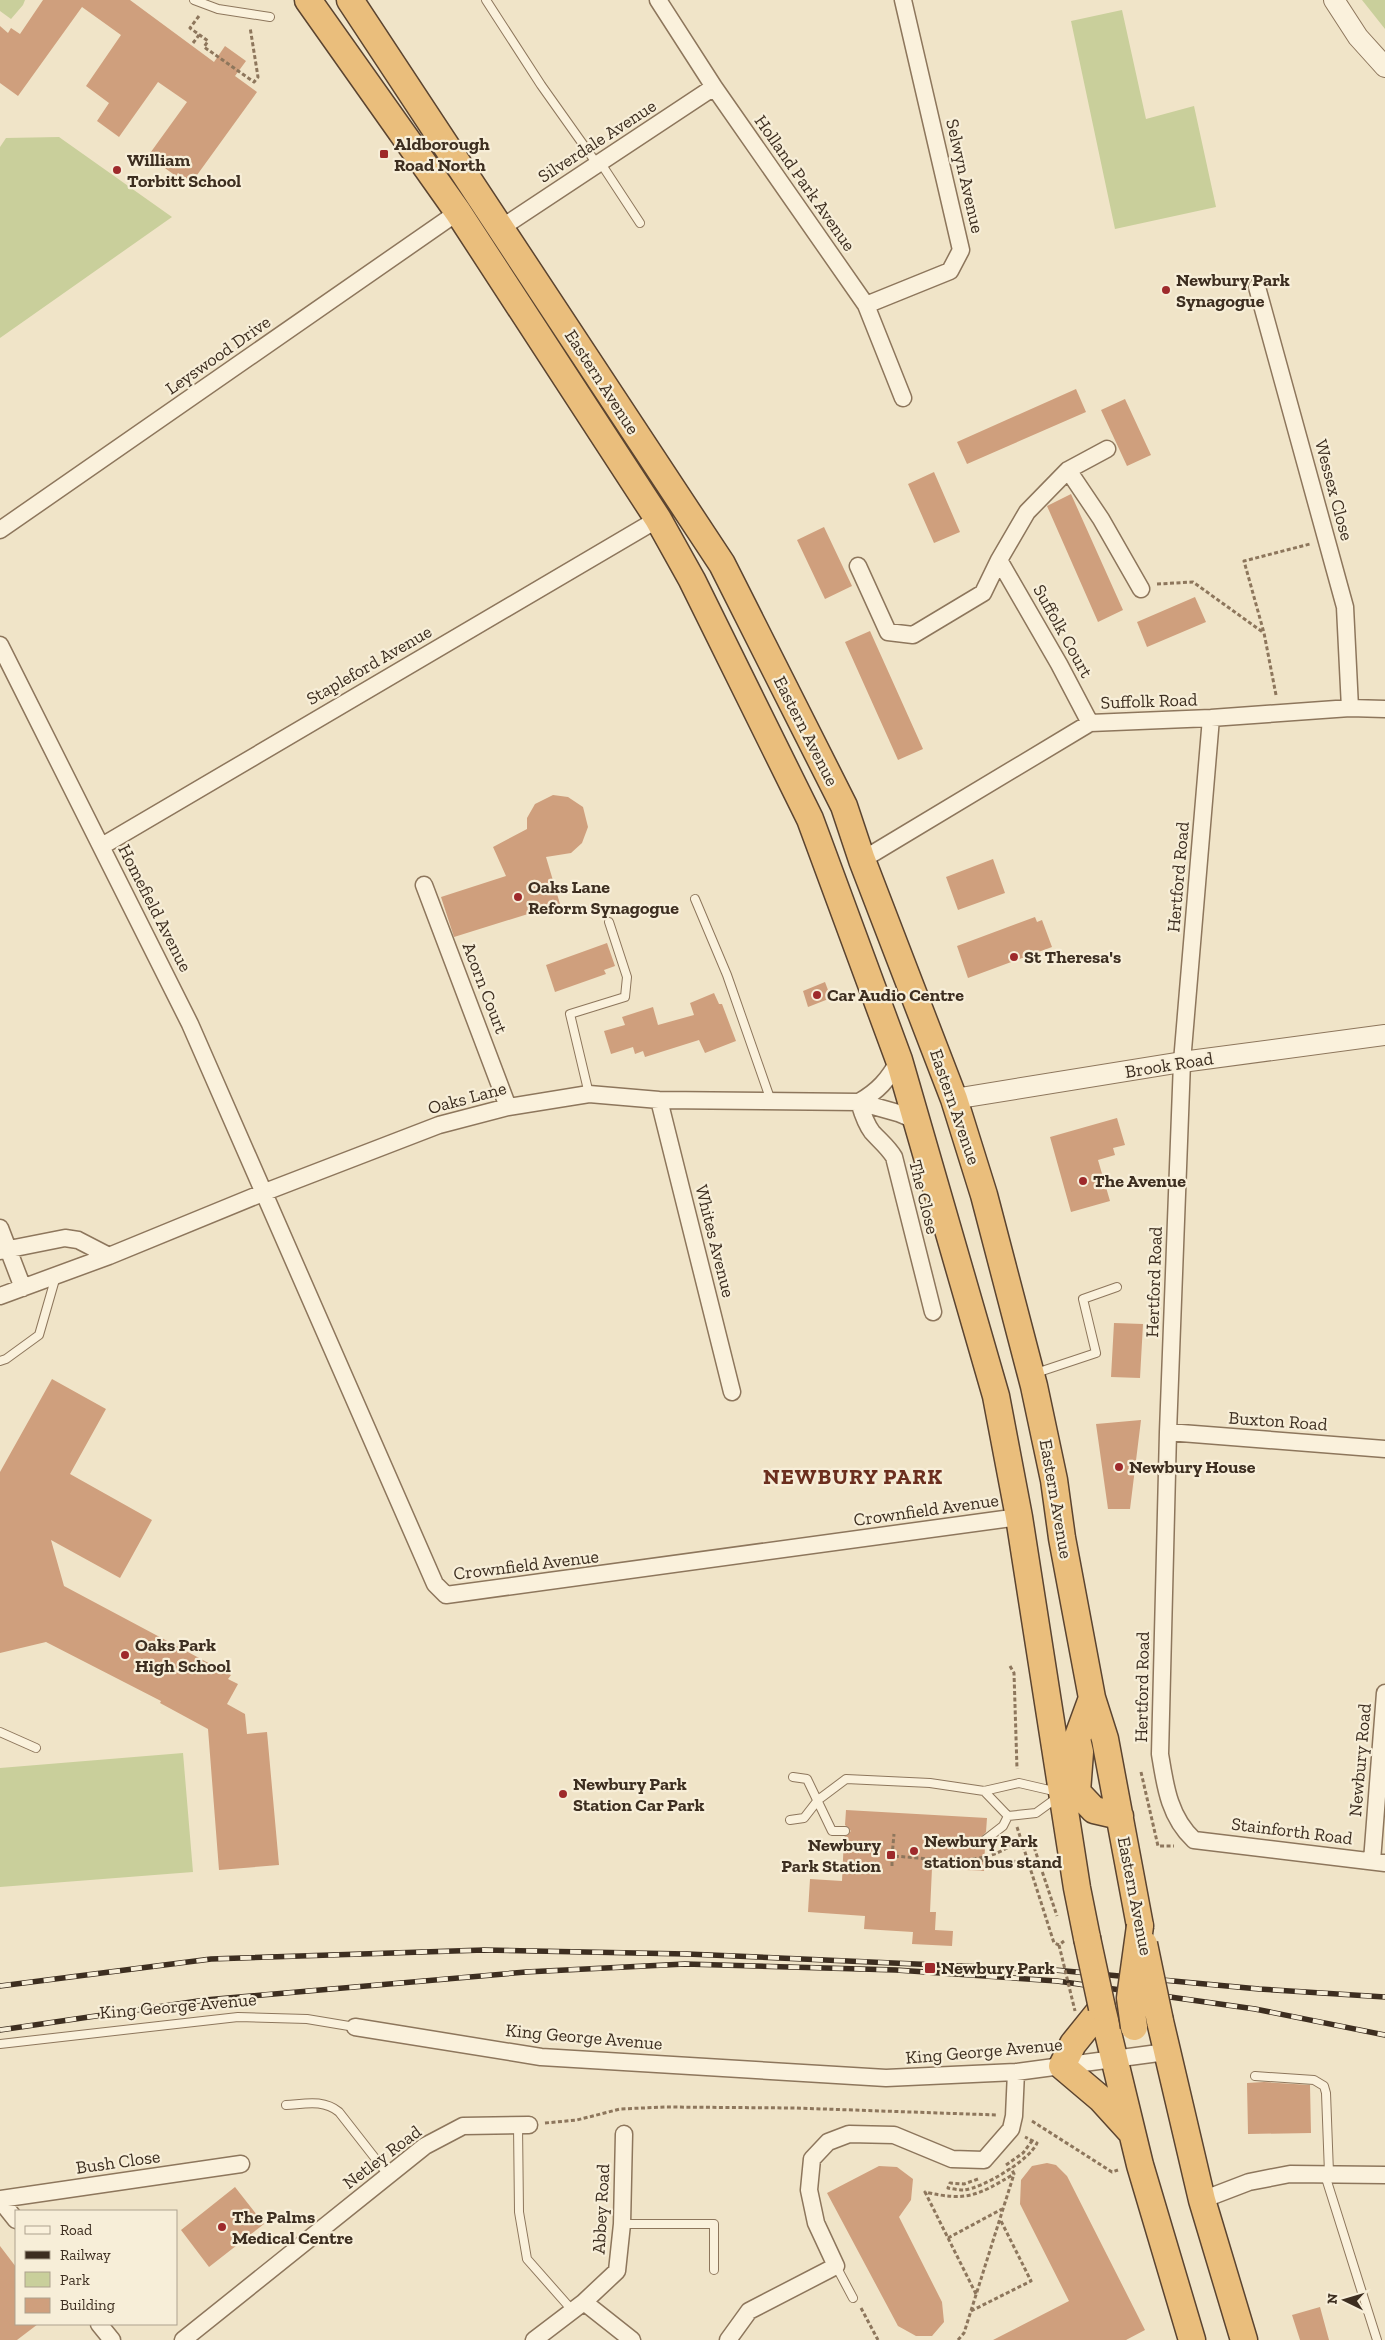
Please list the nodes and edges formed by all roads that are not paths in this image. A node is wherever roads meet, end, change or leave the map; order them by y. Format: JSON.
{"nodes":[{"id":1,"x":308,"y":0,"type":"edge"},
{"id":2,"x":350,"y":0,"type":"edge"},
{"id":3,"x":486,"y":0,"type":"edge"},
{"id":4,"x":658,"y":0,"type":"edge"},
{"id":5,"x":902,"y":0,"type":"edge"},
{"id":6,"x":1334,"y":0,"type":"edge"},
{"id":7,"x":196,"y":1,"type":"edge"},
{"id":8,"x":270,"y":17,"type":"dead end"},
{"id":9,"x":1385,"y":67,"type":"edge"},
{"id":10,"x":714,"y":87,"type":"junction"},
{"id":11,"x":599,"y":163,"type":"junction"},
{"id":12,"x":458,"y":212,"type":"junction"},
{"id":13,"x":640,"y":223,"type":"dead end"},
{"id":14,"x":501,"y":228,"type":"junction"},
{"id":15,"x":1257,"y":287,"type":"dead end"},
{"id":16,"x":866,"y":306,"type":"junction"},
{"id":17,"x":903,"y":398,"type":"dead end"},
{"id":18,"x":1107,"y":449,"type":"dead end"},
{"id":19,"x":1068,"y":470,"type":"junction"},
{"id":20,"x":658,"y":519,"type":"junction"},
{"id":21,"x":0,"y":530,"type":"edge"},
{"id":22,"x":999,"y":560,"type":"junction"},
{"id":23,"x":858,"y":566,"type":"dead end"},
{"id":24,"x":1141,"y":587,"type":"road end"},
{"id":25,"x":0,"y":645,"type":"edge"},
{"id":26,"x":1350,"y":708,"type":"junction"},
{"id":27,"x":1385,"y":709,"type":"edge"},
{"id":28,"x":1211,"y":718,"type":"junction"},
{"id":29,"x":1090,"y":723,"type":"junction"},
{"id":30,"x":102,"y":846,"type":"junction"},
{"id":31,"x":862,"y":860,"type":"junction"},
{"id":32,"x":424,"y":885,"type":"dead end"},
{"id":33,"x":695,"y":899,"type":"dead end"},
{"id":34,"x":609,"y":922,"type":"dead end"},
{"id":35,"x":1385,"y":1034,"type":"edge"},
{"id":36,"x":899,"y":1060,"type":"junction"},
{"id":37,"x":1182,"y":1062,"type":"junction"},
{"id":38,"x":589,"y":1094,"type":"junction"},
{"id":39,"x":954,"y":1099,"type":"junction"},
{"id":40,"x":659,"y":1100,"type":"junction"},
{"id":41,"x":771,"y":1101,"type":"junction"},
{"id":42,"x":858,"y":1102,"type":"junction"},
{"id":43,"x":508,"y":1107,"type":"junction"},
{"id":44,"x":917,"y":1121,"type":"junction"},
{"id":45,"x":265,"y":1192,"type":"junction"},
{"id":46,"x":0,"y":1228,"type":"edge"},
{"id":47,"x":4,"y":1250,"type":"edge"},
{"id":48,"x":109,"y":1256,"type":"junction"},
{"id":49,"x":56,"y":1276,"type":"junction"},
{"id":50,"x":1117,"y":1287,"type":"dead end"},
{"id":51,"x":23,"y":1288,"type":"junction"},
{"id":52,"x":0,"y":1296,"type":"edge"},
{"id":53,"x":933,"y":1312,"type":"dead end"},
{"id":54,"x":0,"y":1360,"type":"edge"},
{"id":55,"x":1031,"y":1374,"type":"junction"},
{"id":56,"x":732,"y":1392,"type":"dead end"},
{"id":57,"x":1168,"y":1432,"type":"junction"},
{"id":58,"x":1385,"y":1449,"type":"edge"},
{"id":59,"x":1019,"y":1517,"type":"junction"},
{"id":60,"x":1385,"y":1693,"type":"edge"},
{"id":61,"x":1092,"y":1698,"type":"junction"},
{"id":62,"x":0,"y":1732,"type":"edge"},
{"id":63,"x":36,"y":1748,"type":"dead end"},
{"id":64,"x":793,"y":1777,"type":"dead end"},
{"id":65,"x":984,"y":1791,"type":"junction"},
{"id":66,"x":1070,"y":1793,"type":"junction"},
{"id":67,"x":818,"y":1800,"type":"junction"},
{"id":68,"x":1008,"y":1816,"type":"junction"},
{"id":69,"x":1120,"y":1816,"type":"junction"},
{"id":70,"x":790,"y":1820,"type":"dead end"},
{"id":71,"x":845,"y":1832,"type":"dead end"},
{"id":72,"x":986,"y":1840,"type":"dead end"},
{"id":73,"x":1194,"y":1840,"type":"joint"},
{"id":74,"x":1378,"y":1862,"type":"edge"},
{"id":75,"x":1140,"y":1926,"type":"junction"},
{"id":76,"x":1102,"y":2008,"type":"junction"},
{"id":77,"x":355,"y":2027,"type":"joint"},
{"id":78,"x":0,"y":2044,"type":"edge"},
{"id":79,"x":1166,"y":2052,"type":"junction"},
{"id":80,"x":1115,"y":2058,"type":"junction"},
{"id":81,"x":1062,"y":2066,"type":"junction"},
{"id":82,"x":1016,"y":2072,"type":"junction"},
{"id":83,"x":1256,"y":2076,"type":"dead end"},
{"id":84,"x":286,"y":2106,"type":"dead end"},
{"id":85,"x":524,"y":2125,"type":"joint"},
{"id":86,"x":624,"y":2134,"type":"dead end"},
{"id":87,"x":1133,"y":2136,"type":"junction"},
{"id":88,"x":241,"y":2164,"type":"dead end"},
{"id":89,"x":1327,"y":2173,"type":"junction"},
{"id":90,"x":1385,"y":2175,"type":"edge"},
{"id":91,"x":388,"y":2176,"type":"junction"},
{"id":92,"x":0,"y":2200,"type":"edge"},
{"id":93,"x":1202,"y":2200,"type":"junction"},
{"id":94,"x":15,"y":2219,"type":"edge"},
{"id":95,"x":622,"y":2224,"type":"junction"},
{"id":96,"x":836,"y":2266,"type":"junction"},
{"id":97,"x":714,"y":2270,"type":"dead end"},
{"id":98,"x":853,"y":2298,"type":"road end"},
{"id":99,"x":578,"y":2306,"type":"junction"},
{"id":100,"x":100,"y":2325,"type":"edge"},
{"id":101,"x":112,"y":2340,"type":"edge"},
{"id":102,"x":183,"y":2340,"type":"edge"},
{"id":103,"x":534,"y":2340,"type":"edge"},
{"id":104,"x":632,"y":2340,"type":"edge"},
{"id":105,"x":728,"y":2340,"type":"edge"},
{"id":106,"x":1192,"y":2340,"type":"edge"},
{"id":107,"x":1244,"y":2340,"type":"edge"},
{"id":108,"x":1377,"y":2340,"type":"edge"}],
"edges":[{"from":1,"to":12,"type":"highway","name":"Eastern Avenue"},
{"from":2,"to":14,"type":"highway","name":"Eastern Avenue"},
{"from":3,"to":11,"type":"lane"},
{"from":4,"to":10,"type":"street","name":"Holland Park Avenue"},
{"from":5,"to":16,"type":"street","name":"Selwyn Avenue"},
{"from":6,"to":9,"type":"street"},
{"from":7,"to":8,"type":"lane"},
{"from":10,"to":11,"type":"street","name":"Silverdale Avenue"},
{"from":10,"to":16,"type":"street","name":"Holland Park Avenue"},
{"from":11,"to":13,"type":"lane"},
{"from":11,"to":14,"type":"street","name":"Silverdale Avenue"},
{"from":12,"to":20,"type":"highway","name":"Eastern Avenue"},
{"from":12,"to":21,"type":"street","name":"Leyswood Drive"},
{"from":14,"to":31,"type":"highway","name":"Eastern Avenue"},
{"from":15,"to":26,"type":"street","name":"Wessex Close"},
{"from":16,"to":17,"type":"street","name":"Holland Park Avenue"},
{"from":18,"to":19,"type":"street"},
{"from":19,"to":22,"type":"street"},
{"from":19,"to":24,"type":"street"},
{"from":20,"to":30,"type":"street","name":"Stapleford Avenue"},
{"from":20,"to":36,"type":"highway","name":"Eastern Avenue"},
{"from":22,"to":23,"type":"street"},
{"from":22,"to":29,"type":"street","name":"Suffolk Court"},
{"from":25,"to":30,"type":"street","name":"Homefield Avenue"},
{"from":26,"to":27,"type":"street","name":"Suffolk Road"},
{"from":26,"to":28,"type":"street","name":"Suffolk Road"},
{"from":28,"to":29,"type":"street","name":"Suffolk Road"},
{"from":28,"to":37,"type":"street","name":"Hertford Road"},
{"from":29,"to":31,"type":"street","name":"Suffolk Road"},
{"from":30,"to":45,"type":"street","name":"Homefield Avenue"},
{"from":31,"to":39,"type":"highway","name":"Eastern Avenue"},
{"from":32,"to":43,"type":"street","name":"Acorn Court"},
{"from":33,"to":41,"type":"lane"},
{"from":34,"to":38,"type":"lane"},
{"from":35,"to":37,"type":"street","name":"Brook Road"},
{"from":36,"to":42,"type":"street"},
{"from":36,"to":44,"type":"highway","name":"Eastern Avenue"},
{"from":37,"to":39,"type":"street","name":"Brook Road"},
{"from":37,"to":57,"type":"street","name":"Hertford Road"},
{"from":38,"to":40,"type":"street","name":"Oaks Lane"},
{"from":38,"to":43,"type":"street","name":"Oaks Lane"},
{"from":39,"to":55,"type":"highway","name":"Eastern Avenue"},
{"from":40,"to":41,"type":"street","name":"Oaks Lane"},
{"from":40,"to":56,"type":"street","name":"Whites Avenue"},
{"from":41,"to":42,"type":"street","name":"Oaks Lane"},
{"from":42,"to":44,"type":"street","name":"Oaks Lane"},
{"from":42,"to":53,"type":"street","name":"The Close"},
{"from":43,"to":45,"type":"street","name":"Oaks Lane"},
{"from":44,"to":59,"type":"highway","name":"Eastern Avenue"},
{"from":45,"to":48,"type":"street","name":"Oaks Lane"},
{"from":45,"to":59,"type":"street","name":"Crownfield Avenue"},
{"from":46,"to":47,"type":"street"},
{"from":47,"to":48,"type":"street"},
{"from":47,"to":51,"type":"street"},
{"from":48,"to":49,"type":"street","name":"Oaks Lane"},
{"from":49,"to":51,"type":"street","name":"Oaks Lane"},
{"from":49,"to":54,"type":"lane"},
{"from":50,"to":55,"type":"lane"},
{"from":51,"to":52,"type":"street","name":"Oaks Lane"},
{"from":55,"to":61,"type":"highway","name":"Eastern Avenue"},
{"from":57,"to":58,"type":"street","name":"Buxton Road"},
{"from":57,"to":73,"type":"street","name":"Hertford Road"},
{"from":59,"to":66,"type":"highway","name":"Eastern Avenue"},
{"from":60,"to":74,"type":"street","name":"Newbury Road"},
{"from":61,"to":66,"type":"highway"},
{"from":61,"to":69,"type":"highway","name":"Eastern Avenue"},
{"from":62,"to":63,"type":"lane"},
{"from":64,"to":67,"type":"lane"},
{"from":65,"to":66,"type":"lane"},
{"from":65,"to":67,"type":"lane"},
{"from":65,"to":68,"type":"lane"},
{"from":66,"to":68,"type":"lane"},
{"from":66,"to":69,"type":"highway"},
{"from":66,"to":76,"type":"highway","name":"Eastern Avenue","bridge":true},
{"from":67,"to":70,"type":"lane"},
{"from":67,"to":71,"type":"lane"},
{"from":68,"to":72,"type":"lane"},
{"from":69,"to":75,"type":"highway","name":"Eastern Avenue"},
{"from":73,"to":74,"type":"street","name":"Stainforth Road"},
{"from":75,"to":79,"type":"highway","name":"Eastern Avenue","bridge":true},
{"from":75,"to":80,"type":"highway","bridge":true},
{"from":76,"to":80,"type":"highway","name":"Eastern Avenue"},
{"from":76,"to":81,"type":"highway"},
{"from":77,"to":78,"type":"lane","name":"King George Avenue"},
{"from":77,"to":82,"type":"street","name":"King George Avenue"},
{"from":79,"to":80,"type":"street","name":"King George Avenue"},
{"from":79,"to":93,"type":"highway","name":"Eastern Avenue"},
{"from":80,"to":81,"type":"street","name":"King George Avenue"},
{"from":80,"to":87,"type":"highway","name":"Eastern Avenue"},
{"from":81,"to":82,"type":"street","name":"King George Avenue"},
{"from":81,"to":87,"type":"highway"},
{"from":82,"to":96,"type":"street"},
{"from":83,"to":89,"type":"lane"},
{"from":84,"to":91,"type":"lane"},
{"from":85,"to":91,"type":"street","name":"Netley Road"},
{"from":85,"to":99,"type":"lane"},
{"from":86,"to":95,"type":"street","name":"Abbey Road"},
{"from":87,"to":106,"type":"highway","name":"Eastern Avenue"},
{"from":88,"to":92,"type":"street","name":"Bush Close"},
{"from":89,"to":90,"type":"street"},
{"from":89,"to":93,"type":"street"},
{"from":89,"to":108,"type":"lane"},
{"from":91,"to":102,"type":"street","name":"Netley Road"},
{"from":92,"to":94,"type":"street"},
{"from":93,"to":107,"type":"highway","name":"Eastern Avenue"},
{"from":95,"to":97,"type":"lane"},
{"from":95,"to":99,"type":"street","name":"Abbey Road"},
{"from":96,"to":98,"type":"lane"},
{"from":96,"to":105,"type":"street"},
{"from":99,"to":103,"type":"street","name":"Abbey Road"},
{"from":99,"to":104,"type":"street"},
{"from":100,"to":101,"type":"street"}]}
